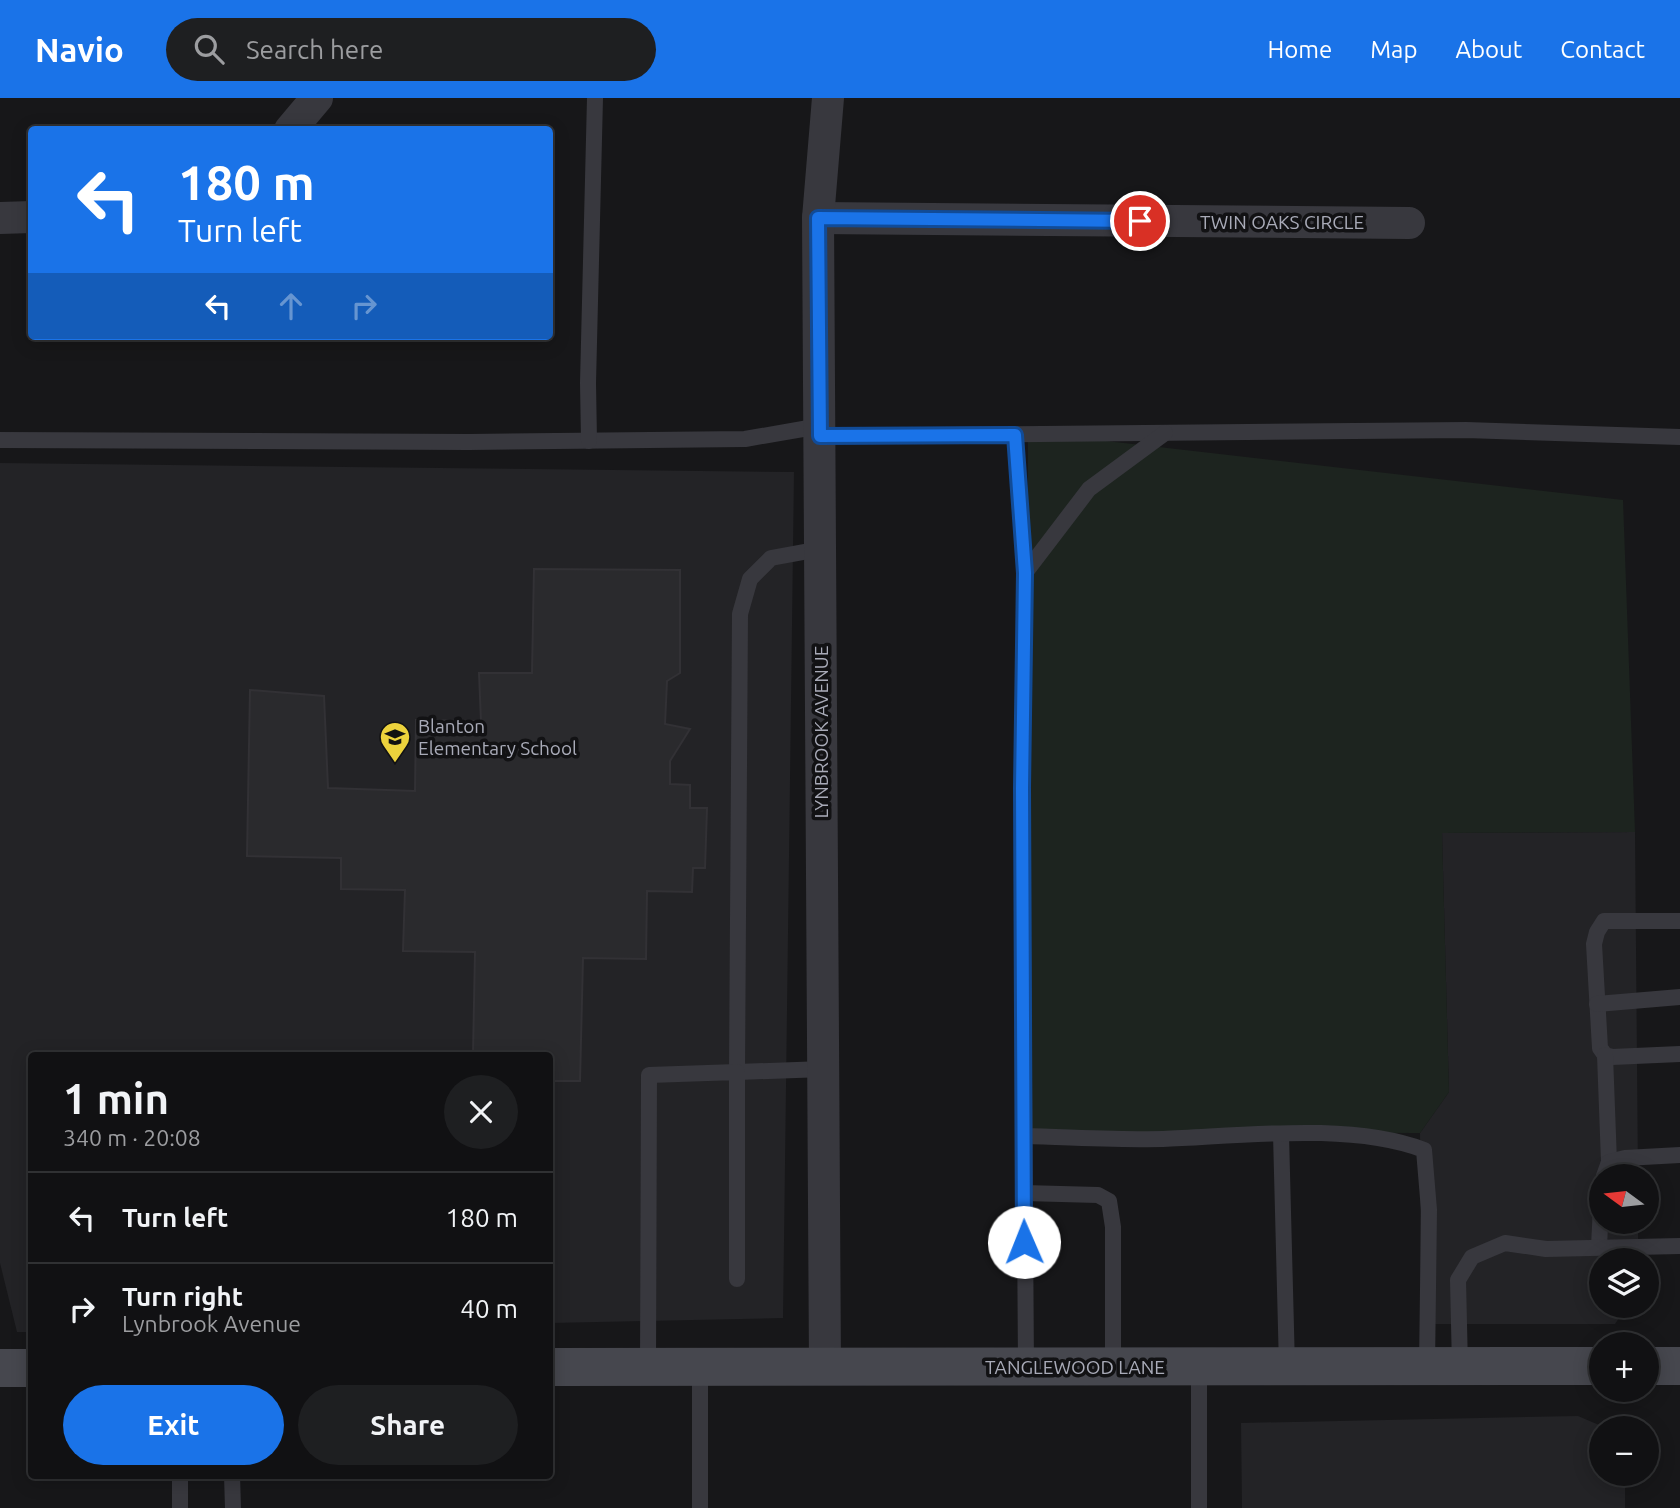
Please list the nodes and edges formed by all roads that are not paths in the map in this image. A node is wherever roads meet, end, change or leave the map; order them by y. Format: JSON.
{"nodes":[{"id":1,"x":317,"y":98,"type":"edge"},
{"id":2,"x":595,"y":98,"type":"edge"},
{"id":3,"x":828,"y":98,"type":"edge"},
{"id":4,"x":297,"y":126,"type":"edge"},
{"id":5,"x":28,"y":217,"type":"edge"},
{"id":6,"x":0,"y":218,"type":"edge"},
{"id":7,"x":818,"y":218,"type":"junction"},
{"id":8,"x":1409,"y":223,"type":"dead end"},
{"id":9,"x":820,"y":431,"type":"junction"},
{"id":10,"x":1165,"y":433,"type":"junction"},
{"id":11,"x":1015,"y":435,"type":"junction"},
{"id":12,"x":1680,"y":438,"type":"edge"},
{"id":13,"x":0,"y":440,"type":"edge"},
{"id":14,"x":589,"y":441,"type":"junction"},
{"id":15,"x":820,"y":549,"type":"junction"},
{"id":16,"x":1025,"y":573,"type":"junction"},
{"id":17,"x":1680,"y":921,"type":"edge"},
{"id":18,"x":1680,"y":997,"type":"edge"},
{"id":19,"x":1597,"y":1004,"type":"junction"},
{"id":20,"x":1680,"y":1054,"type":"edge"},
{"id":21,"x":1605,"y":1055,"type":"junction"},
{"id":22,"x":824,"y":1069,"type":"junction"},
{"id":23,"x":737,"y":1072,"type":"junction"},
{"id":24,"x":1281,"y":1135,"type":"junction"},
{"id":25,"x":1024,"y":1136,"type":"junction"},
{"id":26,"x":1680,"y":1155,"type":"edge"},
{"id":27,"x":1607,"y":1164,"type":"edge"},
{"id":28,"x":1615,"y":1164,"type":"edge"},
{"id":29,"x":1024,"y":1193,"type":"junction"},
{"id":30,"x":1600,"y":1234,"type":"edge"},
{"id":31,"x":1680,"y":1246,"type":"edge"},
{"id":32,"x":1599,"y":1247,"type":"junction"},
{"id":33,"x":737,"y":1279,"type":"dead end"},
{"id":34,"x":1589,"y":1366,"type":"edge"},
{"id":35,"x":1659,"y":1366,"type":"edge"},
{"id":36,"x":1680,"y":1366,"type":"edge"},
{"id":37,"x":553,"y":1367,"type":"edge"},
{"id":38,"x":648,"y":1367,"type":"junction"},
{"id":39,"x":700,"y":1367,"type":"junction"},
{"id":40,"x":825,"y":1367,"type":"junction"},
{"id":41,"x":1026,"y":1367,"type":"junction"},
{"id":42,"x":1113,"y":1367,"type":"junction"},
{"id":43,"x":1199,"y":1367,"type":"junction"},
{"id":44,"x":1287,"y":1367,"type":"junction"},
{"id":45,"x":1443,"y":1367,"type":"junction"},
{"id":46,"x":0,"y":1368,"type":"edge"},
{"id":47,"x":28,"y":1368,"type":"edge"},
{"id":48,"x":180,"y":1479,"type":"edge"},
{"id":49,"x":232,"y":1479,"type":"edge"},
{"id":50,"x":180,"y":1508,"type":"edge"},
{"id":51,"x":233,"y":1508,"type":"edge"},
{"id":52,"x":700,"y":1508,"type":"edge"},
{"id":53,"x":1199,"y":1508,"type":"edge"}],
"edges":[{"from":1,"to":4,"type":"street"},
{"from":2,"to":14,"type":"lane"},
{"from":3,"to":7,"type":"street","name":"LYNBROOK AVENUE"},
{"from":5,"to":6,"type":"street"},
{"from":7,"to":8,"type":"street","name":"TWIN OAKS CIRCLE"},
{"from":7,"to":9,"type":"street","name":"LYNBROOK AVENUE"},
{"from":9,"to":11,"type":"lane"},
{"from":9,"to":14,"type":"lane"},
{"from":9,"to":15,"type":"street","name":"LYNBROOK AVENUE"},
{"from":10,"to":11,"type":"lane"},
{"from":10,"to":12,"type":"lane"},
{"from":10,"to":16,"type":"lane"},
{"from":11,"to":16,"type":"lane"},
{"from":13,"to":14,"type":"lane"},
{"from":15,"to":22,"type":"street","name":"LYNBROOK AVENUE"},
{"from":15,"to":23,"type":"lane"},
{"from":16,"to":25,"type":"lane"},
{"from":17,"to":19,"type":"lane"},
{"from":18,"to":19,"type":"lane"},
{"from":19,"to":21,"type":"lane"},
{"from":20,"to":21,"type":"lane"},
{"from":21,"to":27,"type":"lane"},
{"from":22,"to":23,"type":"lane"},
{"from":22,"to":40,"type":"street","name":"LYNBROOK AVENUE"},
{"from":23,"to":33,"type":"lane"},
{"from":23,"to":38,"type":"lane"},
{"from":24,"to":25,"type":"lane"},
{"from":24,"to":44,"type":"lane"},
{"from":24,"to":45,"type":"lane"},
{"from":25,"to":29,"type":"lane"},
{"from":26,"to":28,"type":"lane"},
{"from":29,"to":41,"type":"lane"},
{"from":29,"to":42,"type":"lane"},
{"from":30,"to":32,"type":"lane"},
{"from":31,"to":32,"type":"lane"},
{"from":32,"to":45,"type":"lane"},
{"from":34,"to":45,"type":"main road","name":"TANGLEWOOD LANE"},
{"from":35,"to":36,"type":"main road"},
{"from":37,"to":38,"type":"main road","name":"TANGLEWOOD LANE"},
{"from":38,"to":39,"type":"main road","name":"TANGLEWOOD LANE"},
{"from":39,"to":40,"type":"main road","name":"TANGLEWOOD LANE"},
{"from":39,"to":52,"type":"lane"},
{"from":40,"to":41,"type":"main road","name":"TANGLEWOOD LANE"},
{"from":41,"to":42,"type":"main road","name":"TANGLEWOOD LANE"},
{"from":42,"to":43,"type":"main road","name":"TANGLEWOOD LANE"},
{"from":43,"to":44,"type":"main road","name":"TANGLEWOOD LANE"},
{"from":43,"to":53,"type":"lane"},
{"from":44,"to":45,"type":"main road","name":"TANGLEWOOD LANE"},
{"from":46,"to":47,"type":"main road"},
{"from":48,"to":50,"type":"lane"},
{"from":49,"to":51,"type":"lane"}]}
